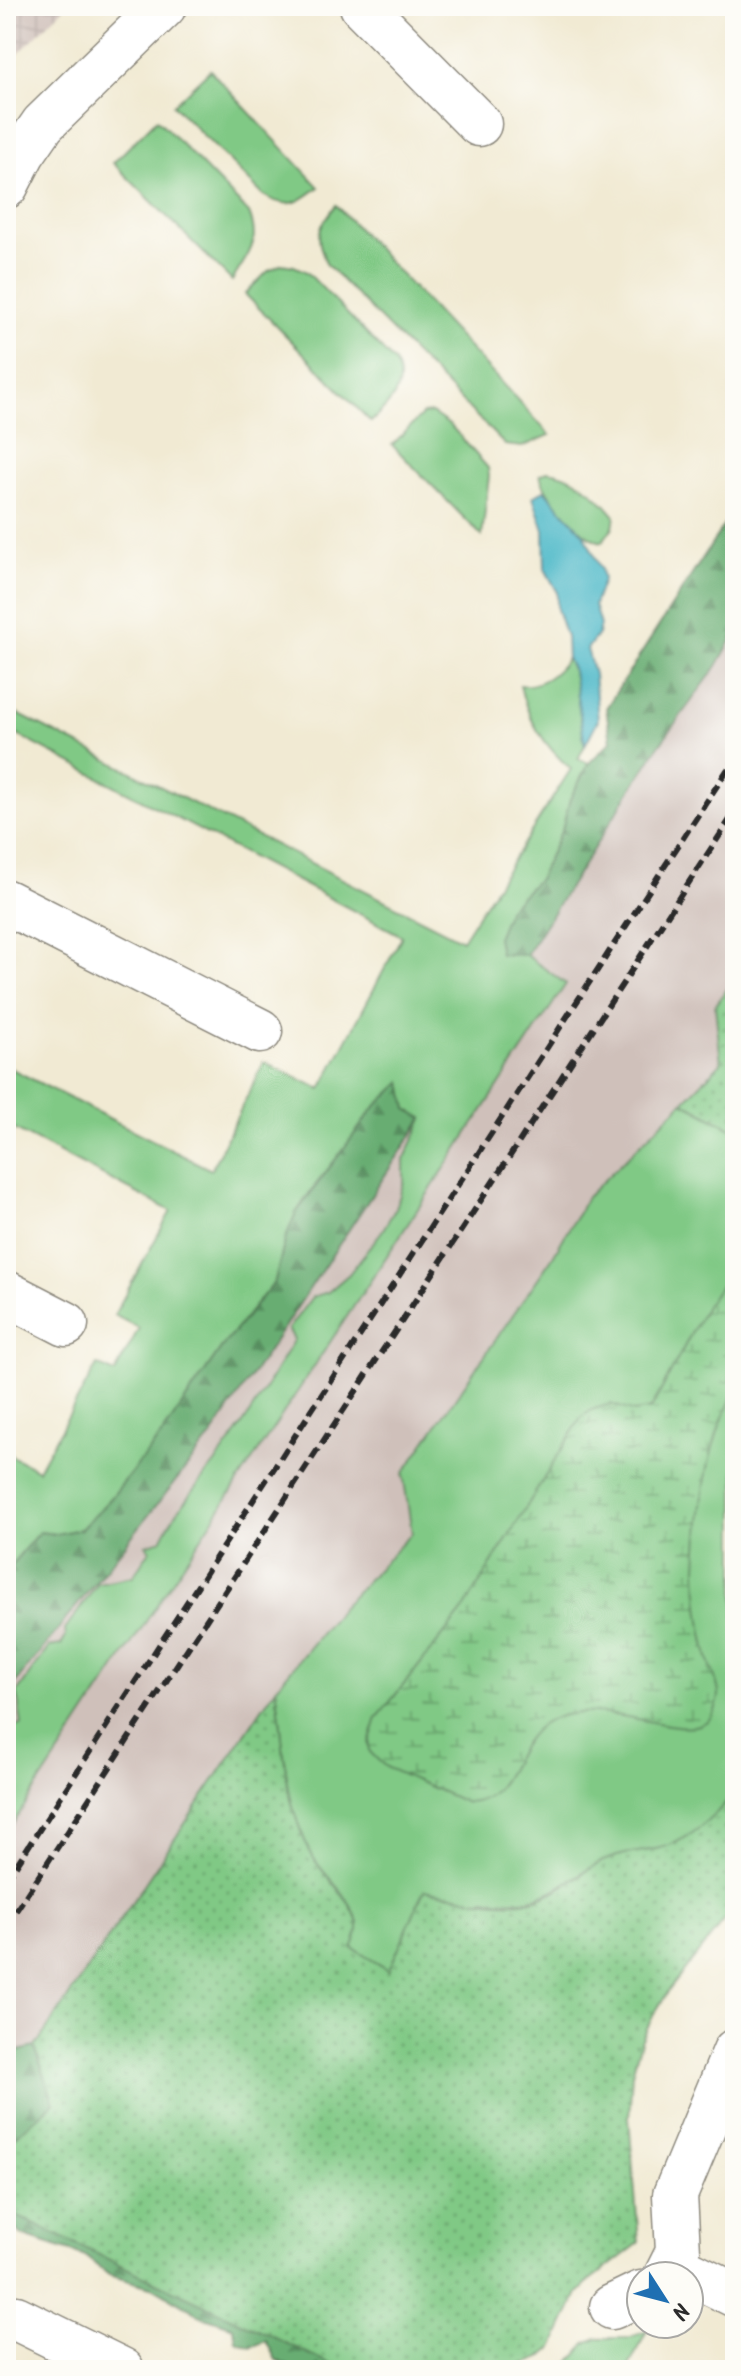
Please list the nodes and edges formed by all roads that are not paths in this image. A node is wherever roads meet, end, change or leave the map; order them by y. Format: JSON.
{"nodes":[{"id":1,"x":164,"y":6,"type":"edge"},
{"id":2,"x":362,"y":6,"type":"edge"},
{"id":3,"x":479,"y":124,"type":"dead end"},
{"id":4,"x":6,"y":186,"type":"edge"},
{"id":5,"x":6,"y":902,"type":"edge"},
{"id":6,"x":260,"y":1031,"type":"dead end"},
{"id":7,"x":6,"y":1293,"type":"edge"},
{"id":8,"x":66,"y":1324,"type":"dead end"},
{"id":9,"x":735,"y":2051,"type":"edge"},
{"id":10,"x":673,"y":2260,"type":"edge"},
{"id":11,"x":705,"y":2283,"type":"edge"},
{"id":12,"x":735,"y":2295,"type":"edge"},
{"id":13,"x":16,"y":2318,"type":"dead end"},
{"id":14,"x":122,"y":2370,"type":"edge"}],
"edges":[{"from":1,"to":4,"type":"street"},
{"from":2,"to":3,"type":"street"},
{"from":5,"to":6,"type":"street"},
{"from":7,"to":8,"type":"street"},
{"from":9,"to":10,"type":"street"},
{"from":11,"to":12,"type":"street"},
{"from":13,"to":14,"type":"street"}]}
